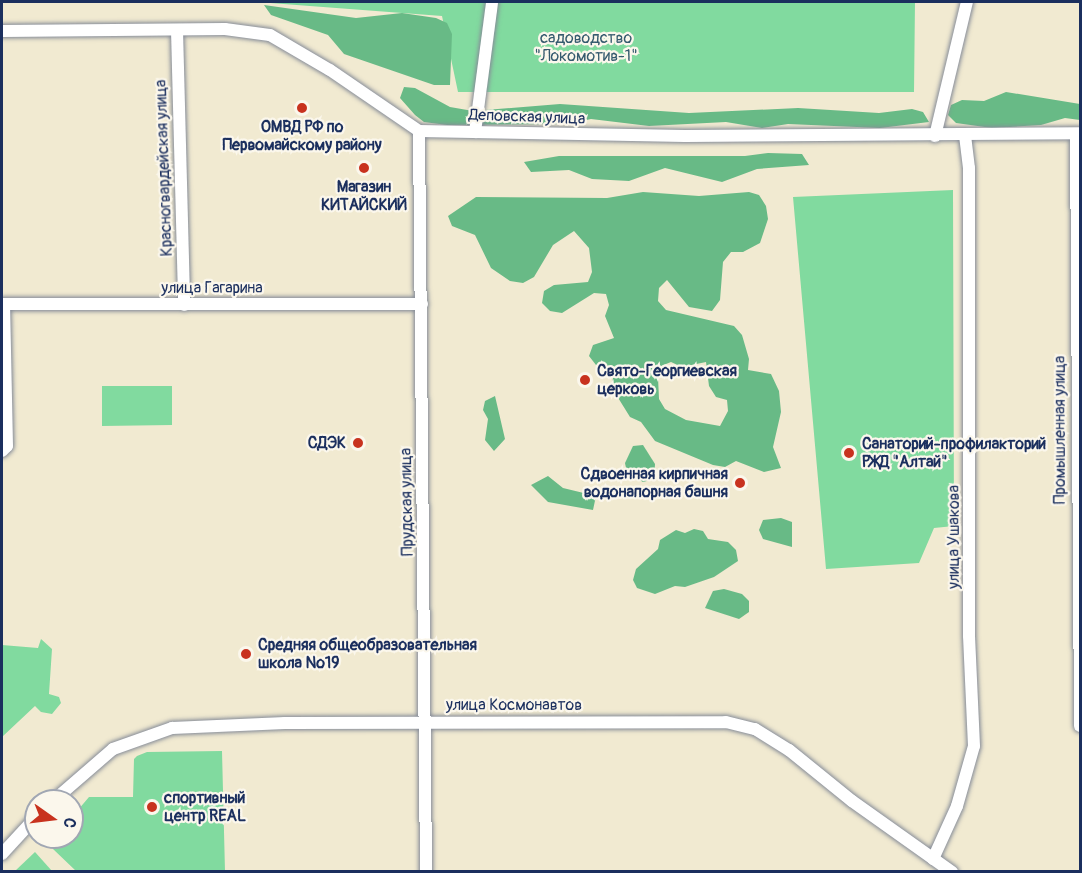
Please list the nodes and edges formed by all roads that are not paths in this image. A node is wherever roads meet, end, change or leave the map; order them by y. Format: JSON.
{"nodes":[{"id":1,"x":492,"y":2,"type":"edge"},
{"id":2,"x":967,"y":2,"type":"edge"},
{"id":3,"x":177,"y":30,"type":"junction"},
{"id":4,"x":2,"y":31,"type":"edge"},
{"id":5,"x":419,"y":131,"type":"junction"},
{"id":6,"x":475,"y":132,"type":"junction"},
{"id":7,"x":1078,"y":134,"type":"edge"},
{"id":8,"x":935,"y":136,"type":"junction"},
{"id":9,"x":965,"y":136,"type":"junction"},
{"id":10,"x":3,"y":304,"type":"edge"},
{"id":11,"x":422,"y":304,"type":"junction"},
{"id":12,"x":184,"y":305,"type":"junction"},
{"id":13,"x":2,"y":451,"type":"edge"},
{"id":14,"x":426,"y":722,"type":"junction"},
{"id":15,"x":1080,"y":726,"type":"edge"},
{"id":16,"x":67,"y":789,"type":"edge"},
{"id":17,"x":24,"y":830,"type":"edge"},
{"id":18,"x":2,"y":854,"type":"edge"},
{"id":19,"x":933,"y":859,"type":"junction"},
{"id":20,"x":426,"y":872,"type":"edge"},
{"id":21,"x":952,"y":872,"type":"edge"}],
"edges":[{"from":1,"to":6,"type":"street"},
{"from":2,"to":8,"type":"street"},
{"from":3,"to":4,"type":"street"},
{"from":3,"to":5,"type":"street"},
{"from":3,"to":12,"type":"street","name":"Красногвардейская улица"},
{"from":5,"to":6,"type":"street","name":"Деповская улица"},
{"from":5,"to":11,"type":"street","name":"Прудская улица"},
{"from":6,"to":8,"type":"street","name":"Деповская улица"},
{"from":7,"to":9,"type":"street","name":"Деповская улица"},
{"from":7,"to":15,"type":"street","name":"Промышленная улица"},
{"from":8,"to":9,"type":"street","name":"Деповская улица"},
{"from":9,"to":19,"type":"street","name":"улица Ушакова"},
{"from":10,"to":12,"type":"street","name":"улица Гагарина"},
{"from":10,"to":13,"type":"street"},
{"from":11,"to":12,"type":"street","name":"улица Гагарина"},
{"from":11,"to":14,"type":"street","name":"Прудская улица"},
{"from":14,"to":16,"type":"street","name":"улица Космонавтов"},
{"from":14,"to":19,"type":"street","name":"улица Космонавтов"},
{"from":14,"to":20,"type":"street","name":"Прудская улица"},
{"from":17,"to":18,"type":"street"},
{"from":19,"to":21,"type":"street","name":"улица Космонавтов"}]}
